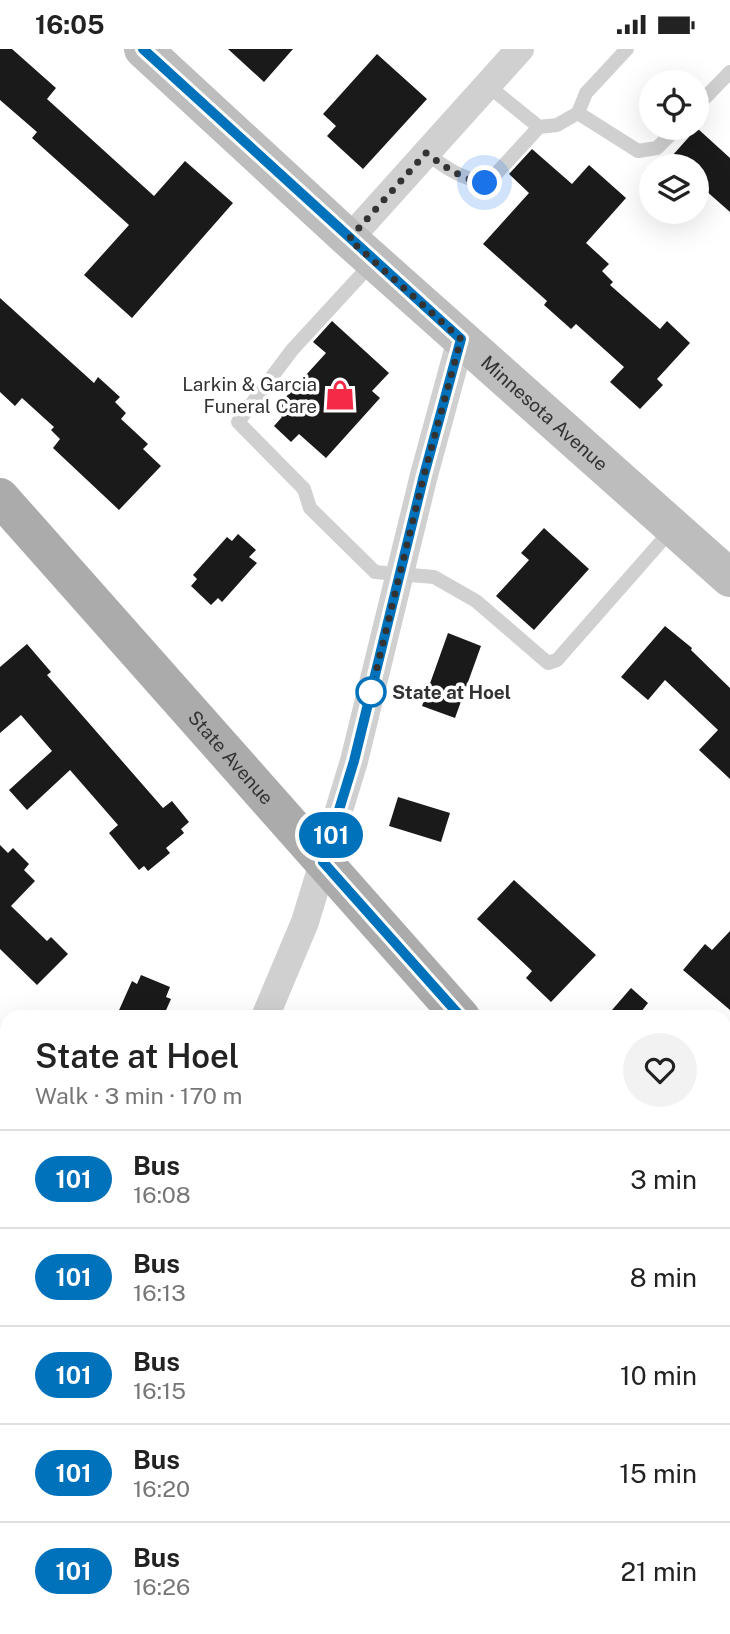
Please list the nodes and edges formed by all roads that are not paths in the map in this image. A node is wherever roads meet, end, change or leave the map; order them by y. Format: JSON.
{"nodes":[{"id":1,"x":143,"y":49,"type":"edge"},
{"id":2,"x":520,"y":49,"type":"edge"},
{"id":3,"x":627,"y":49,"type":"edge"},
{"id":4,"x":730,"y":72,"type":"edge"},
{"id":5,"x":488,"y":85,"type":"junction"},
{"id":6,"x":709,"y":94,"type":"edge"},
{"id":7,"x":578,"y":113,"type":"junction"},
{"id":8,"x":539,"y":128,"type":"junction"},
{"id":9,"x":665,"y":140,"type":"edge"},
{"id":10,"x":426,"y":153,"type":"junction"},
{"id":11,"x":361,"y":250,"type":"junction"},
{"id":12,"x":461,"y":339,"type":"junction"},
{"id":13,"x":0,"y":497,"type":"edge"},
{"id":14,"x":673,"y":527,"type":"junction"},
{"id":15,"x":400,"y":573,"type":"junction"},
{"id":16,"x":730,"y":578,"type":"edge"},
{"id":17,"x":323,"y":862,"type":"junction"},
{"id":18,"x":268,"y":1010,"type":"edge"},
{"id":19,"x":455,"y":1010,"type":"edge"}],
"edges":[{"from":1,"to":11,"type":"main road","name":"Minnesota Avenue"},
{"from":2,"to":5,"type":"street"},
{"from":3,"to":7,"type":"lane"},
{"from":4,"to":6,"type":"lane"},
{"from":5,"to":8,"type":"lane"},
{"from":5,"to":10,"type":"street"},
{"from":7,"to":8,"type":"lane"},
{"from":7,"to":9,"type":"lane"},
{"from":8,"to":10,"type":"lane"},
{"from":10,"to":11,"type":"street"},
{"from":11,"to":12,"type":"main road","name":"Minnesota Avenue"},
{"from":11,"to":15,"type":"lane"},
{"from":12,"to":14,"type":"main road","name":"Minnesota Avenue"},
{"from":12,"to":15,"type":"street"},
{"from":13,"to":17,"type":"main road","name":"State Avenue"},
{"from":14,"to":15,"type":"lane"},
{"from":14,"to":16,"type":"main road","name":"Minnesota Avenue"},
{"from":15,"to":17,"type":"street"},
{"from":17,"to":18,"type":"street"},
{"from":17,"to":19,"type":"main road","name":"State Avenue"}]}
